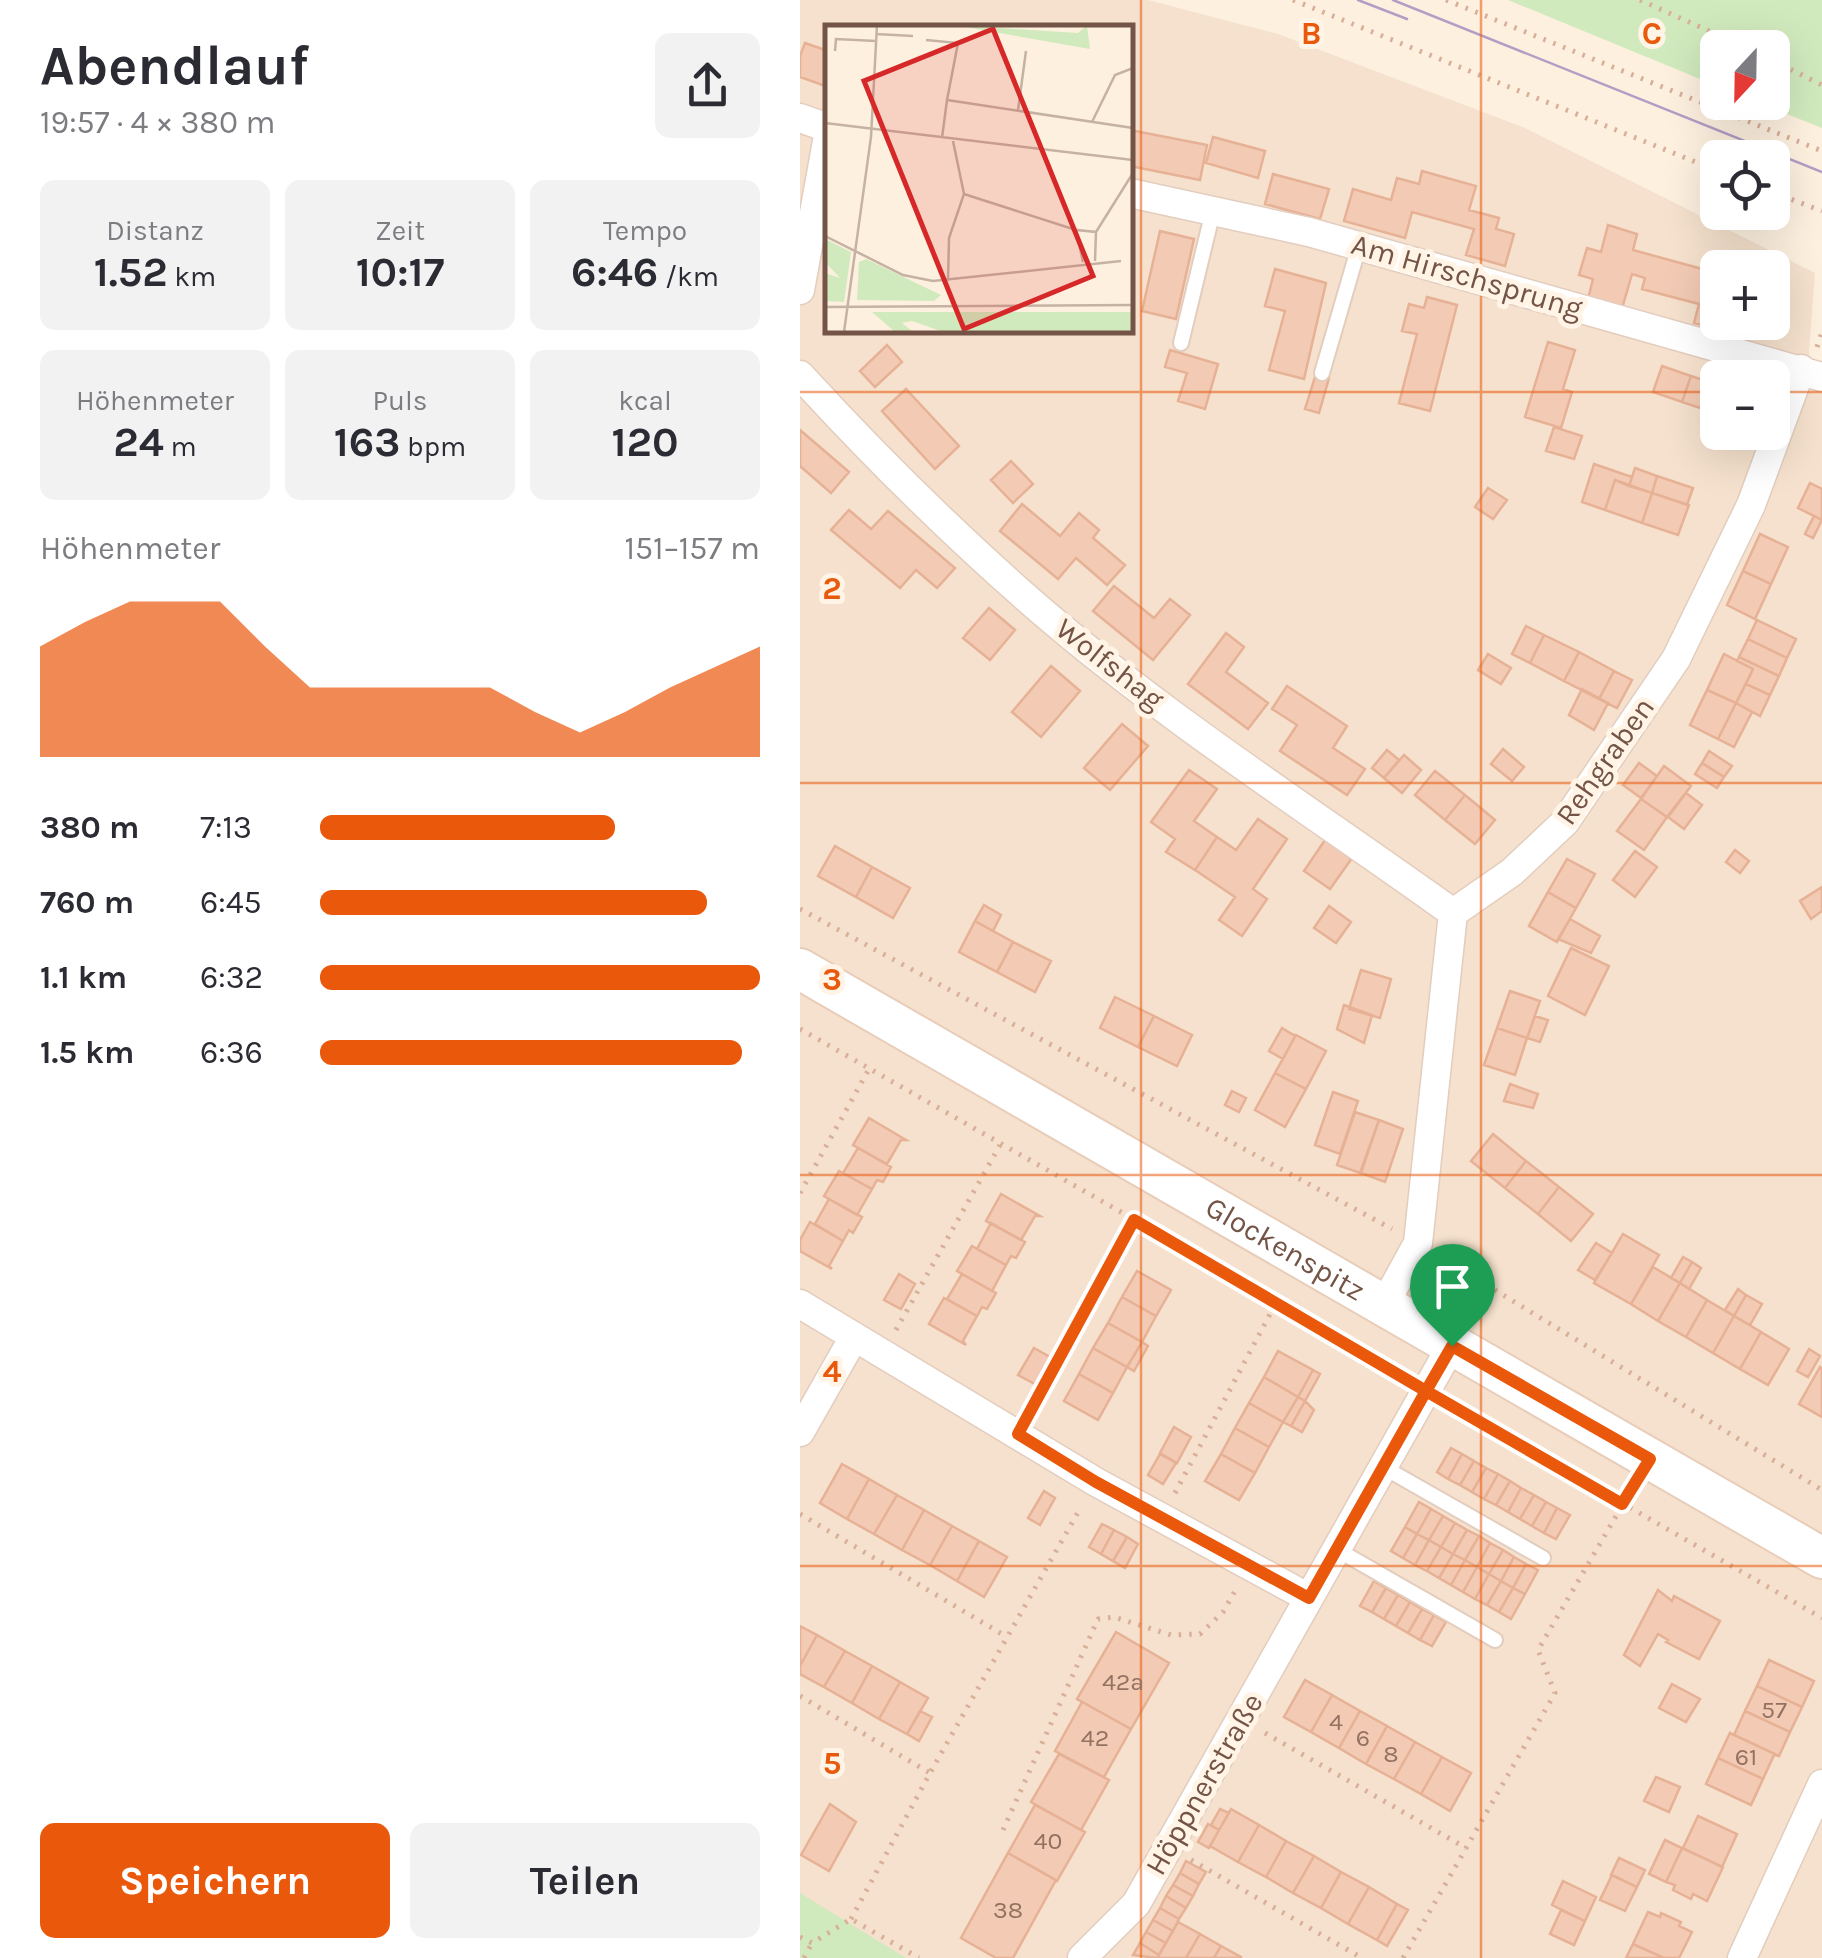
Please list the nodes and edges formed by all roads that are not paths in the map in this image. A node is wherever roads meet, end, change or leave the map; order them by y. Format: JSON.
{"nodes":[{"id":1,"x":800,"y":118,"type":"edge"},
{"id":2,"x":825,"y":127,"type":"edge"},
{"id":3,"x":825,"y":152,"type":"edge"},
{"id":4,"x":1132,"y":193,"type":"edge"},
{"id":5,"x":1213,"y":211,"type":"junction"},
{"id":6,"x":1359,"y":246,"type":"junction"},
{"id":7,"x":800,"y":290,"type":"edge"},
{"id":8,"x":1182,"y":343,"type":"dead end"},
{"id":9,"x":1322,"y":373,"type":"dead end"},
{"id":10,"x":1812,"y":373,"type":"edge"},
{"id":11,"x":800,"y":376,"type":"edge"},
{"id":12,"x":1453,"y":912,"type":"junction"},
{"id":13,"x":800,"y":968,"type":"edge"},
{"id":14,"x":800,"y":1304,"type":"edge"},
{"id":15,"x":1384,"y":1305,"type":"junction"},
{"id":16,"x":854,"y":1338,"type":"junction"},
{"id":17,"x":1452,"y":1346,"type":"junction"},
{"id":18,"x":803,"y":1420,"type":"edge"},
{"id":19,"x":1383,"y":1467,"type":"junction"},
{"id":20,"x":1336,"y":1549,"type":"junction"},
{"id":21,"x":1543,"y":1558,"type":"dead end"},
{"id":22,"x":1822,"y":1558,"type":"edge"},
{"id":23,"x":1309,"y":1598,"type":"junction"},
{"id":24,"x":1496,"y":1640,"type":"dead end"},
{"id":25,"x":1822,"y":1784,"type":"edge"},
{"id":26,"x":1082,"y":1958,"type":"edge"},
{"id":27,"x":1742,"y":1958,"type":"edge"}],
"edges":[{"from":1,"to":2,"type":"street"},
{"from":3,"to":7,"type":"street"},
{"from":4,"to":5,"type":"street","name":"Am Hirschsprung"},
{"from":5,"to":6,"type":"street","name":"Am Hirschsprung"},
{"from":5,"to":8,"type":"lane"},
{"from":6,"to":9,"type":"lane"},
{"from":6,"to":10,"type":"street","name":"Am Hirschsprung"},
{"from":10,"to":12,"type":"street","name":"Rehgraben"},
{"from":11,"to":12,"type":"street","name":"Wolfshag"},
{"from":12,"to":15,"type":"street"},
{"from":13,"to":15,"type":"main road","name":"Glockenspitz"},
{"from":14,"to":16,"type":"street"},
{"from":15,"to":17,"type":"main road","name":"Glockenspitz"},
{"from":16,"to":18,"type":"street"},
{"from":16,"to":23,"type":"street"},
{"from":17,"to":19,"type":"street","name":"Höppnerstraße"},
{"from":17,"to":22,"type":"main road","name":"Glockenspitz"},
{"from":19,"to":20,"type":"street","name":"Höppnerstraße"},
{"from":19,"to":21,"type":"lane"},
{"from":20,"to":23,"type":"street","name":"Höppnerstraße"},
{"from":20,"to":24,"type":"lane"},
{"from":23,"to":26,"type":"street","name":"Höppnerstraße"},
{"from":25,"to":27,"type":"street"}]}
